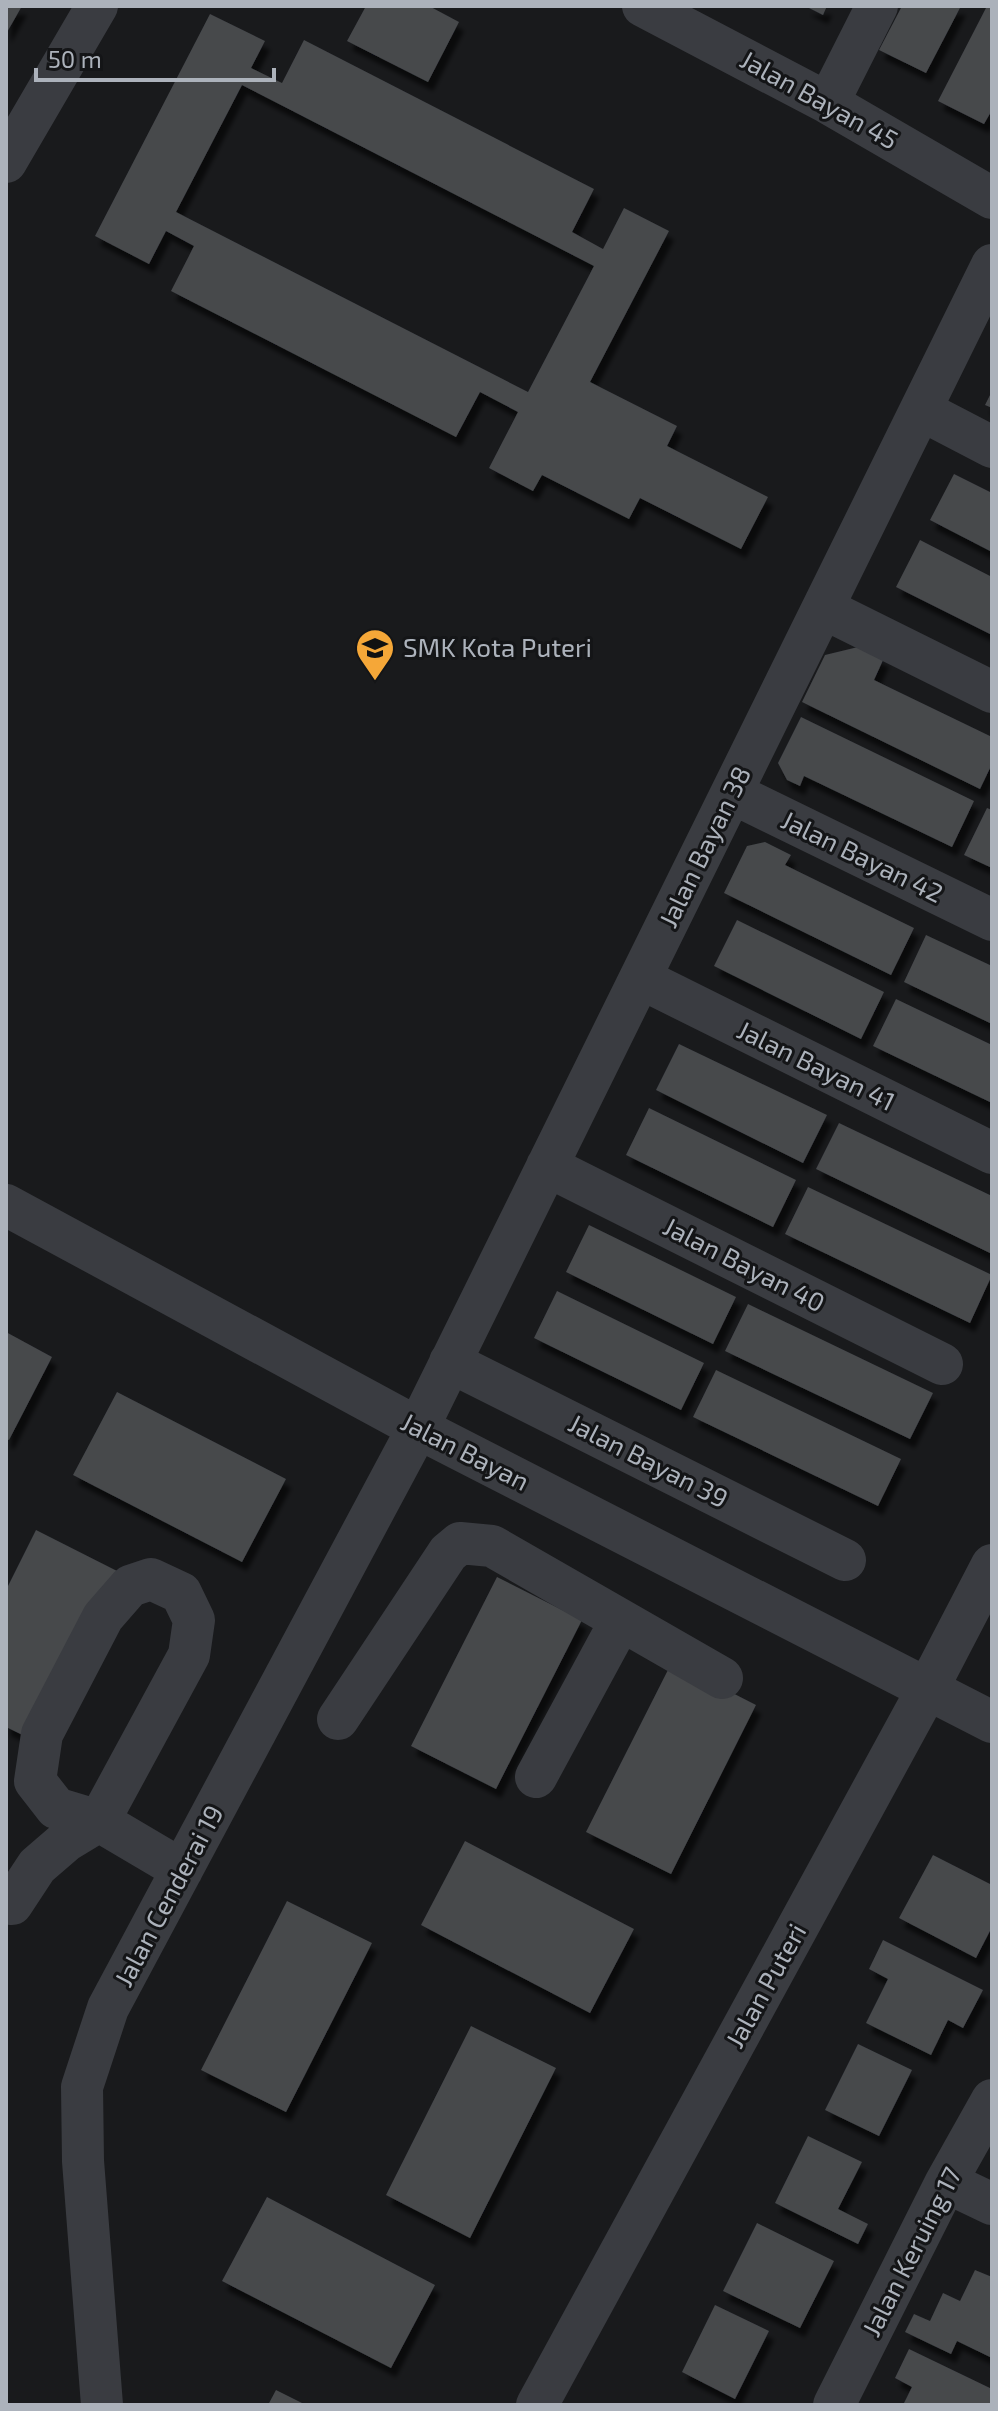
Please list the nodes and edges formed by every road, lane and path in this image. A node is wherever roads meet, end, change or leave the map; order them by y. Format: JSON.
{"nodes":[{"id":1,"x":97,"y":6,"type":"edge"},
{"id":2,"x":877,"y":6,"type":"edge"},
{"id":3,"x":648,"y":7,"type":"edge"},
{"id":4,"x":828,"y":103,"type":"junction"},
{"id":5,"x":6,"y":162,"type":"edge"},
{"id":6,"x":992,"y":198,"type":"edge"},
{"id":7,"x":992,"y":265,"type":"edge"},
{"id":8,"x":921,"y":410,"type":"junction"},
{"id":9,"x":992,"y":447,"type":"edge"},
{"id":10,"x":823,"y":608,"type":"junction"},
{"id":11,"x":992,"y":692,"type":"edge"},
{"id":12,"x":732,"y":793,"type":"junction"},
{"id":13,"x":992,"y":920,"type":"edge"},
{"id":14,"x":640,"y":978,"type":"junction"},
{"id":15,"x":992,"y":1153,"type":"edge"},
{"id":16,"x":547,"y":1166,"type":"junction"},
{"id":17,"x":6,"y":1205,"type":"edge"},
{"id":18,"x":450,"y":1362,"type":"junction"},
{"id":19,"x":942,"y":1364,"type":"dead end"},
{"id":20,"x":418,"y":1428,"type":"junction"},
{"id":21,"x":845,"y":1560,"type":"dead end"},
{"id":22,"x":992,"y":1565,"type":"edge"},
{"id":23,"x":621,"y":1620,"type":"junction"},
{"id":24,"x":722,"y":1678,"type":"dead end"},
{"id":25,"x":927,"y":1690,"type":"junction"},
{"id":26,"x":338,"y":1719,"type":"dead end"},
{"id":27,"x":992,"y":1722,"type":"edge"},
{"id":28,"x":536,"y":1777,"type":"dead end"},
{"id":29,"x":99,"y":1821,"type":"junction"},
{"id":30,"x":182,"y":1870,"type":"junction"},
{"id":31,"x":12,"y":1904,"type":"dead end"},
{"id":32,"x":992,"y":2100,"type":"edge"},
{"id":33,"x":946,"y":2182,"type":"junction"},
{"id":34,"x":992,"y":2204,"type":"edge"},
{"id":35,"x":102,"y":2405,"type":"edge"},
{"id":36,"x":537,"y":2405,"type":"edge"},
{"id":37,"x":834,"y":2405,"type":"edge"}],
"edges":[{"from":1,"to":5,"type":"street"},
{"from":2,"to":4,"type":"street"},
{"from":3,"to":4,"type":"street","name":"Jalan Bayan 45"},
{"from":4,"to":6,"type":"street","name":"Jalan Bayan 45"},
{"from":7,"to":8,"type":"street","name":"Jalan Bayan 38"},
{"from":8,"to":9,"type":"street"},
{"from":8,"to":10,"type":"street","name":"Jalan Bayan 38"},
{"from":10,"to":11,"type":"street"},
{"from":10,"to":12,"type":"street","name":"Jalan Bayan 38"},
{"from":12,"to":13,"type":"street","name":"Jalan Bayan 42"},
{"from":12,"to":14,"type":"street","name":"Jalan Bayan 38"},
{"from":14,"to":15,"type":"street","name":"Jalan Bayan 41"},
{"from":14,"to":16,"type":"street","name":"Jalan Bayan 38"},
{"from":16,"to":18,"type":"street","name":"Jalan Bayan 38"},
{"from":16,"to":19,"type":"street","name":"Jalan Bayan 40"},
{"from":17,"to":20,"type":"street","name":"Jalan Bayan"},
{"from":18,"to":20,"type":"street","name":"Jalan Bayan 38"},
{"from":18,"to":21,"type":"street","name":"Jalan Bayan 39"},
{"from":20,"to":25,"type":"street","name":"Jalan Bayan"},
{"from":20,"to":30,"type":"street","name":"Jalan Cenderai 19"},
{"from":22,"to":25,"type":"street","name":"Jalan Puteri"},
{"from":23,"to":24,"type":"street"},
{"from":23,"to":26,"type":"street"},
{"from":23,"to":28,"type":"street"},
{"from":25,"to":27,"type":"street","name":"Jalan Bayan"},
{"from":25,"to":36,"type":"street","name":"Jalan Puteri"},
{"from":29,"to":29,"type":"street"},
{"from":29,"to":30,"type":"street"},
{"from":29,"to":31,"type":"street"},
{"from":30,"to":35,"type":"street","name":"Jalan Cenderai 19"},
{"from":32,"to":33,"type":"street","name":"Jalan Keruing 17"},
{"from":33,"to":34,"type":"street"},
{"from":33,"to":37,"type":"street","name":"Jalan Keruing 17"}]}
